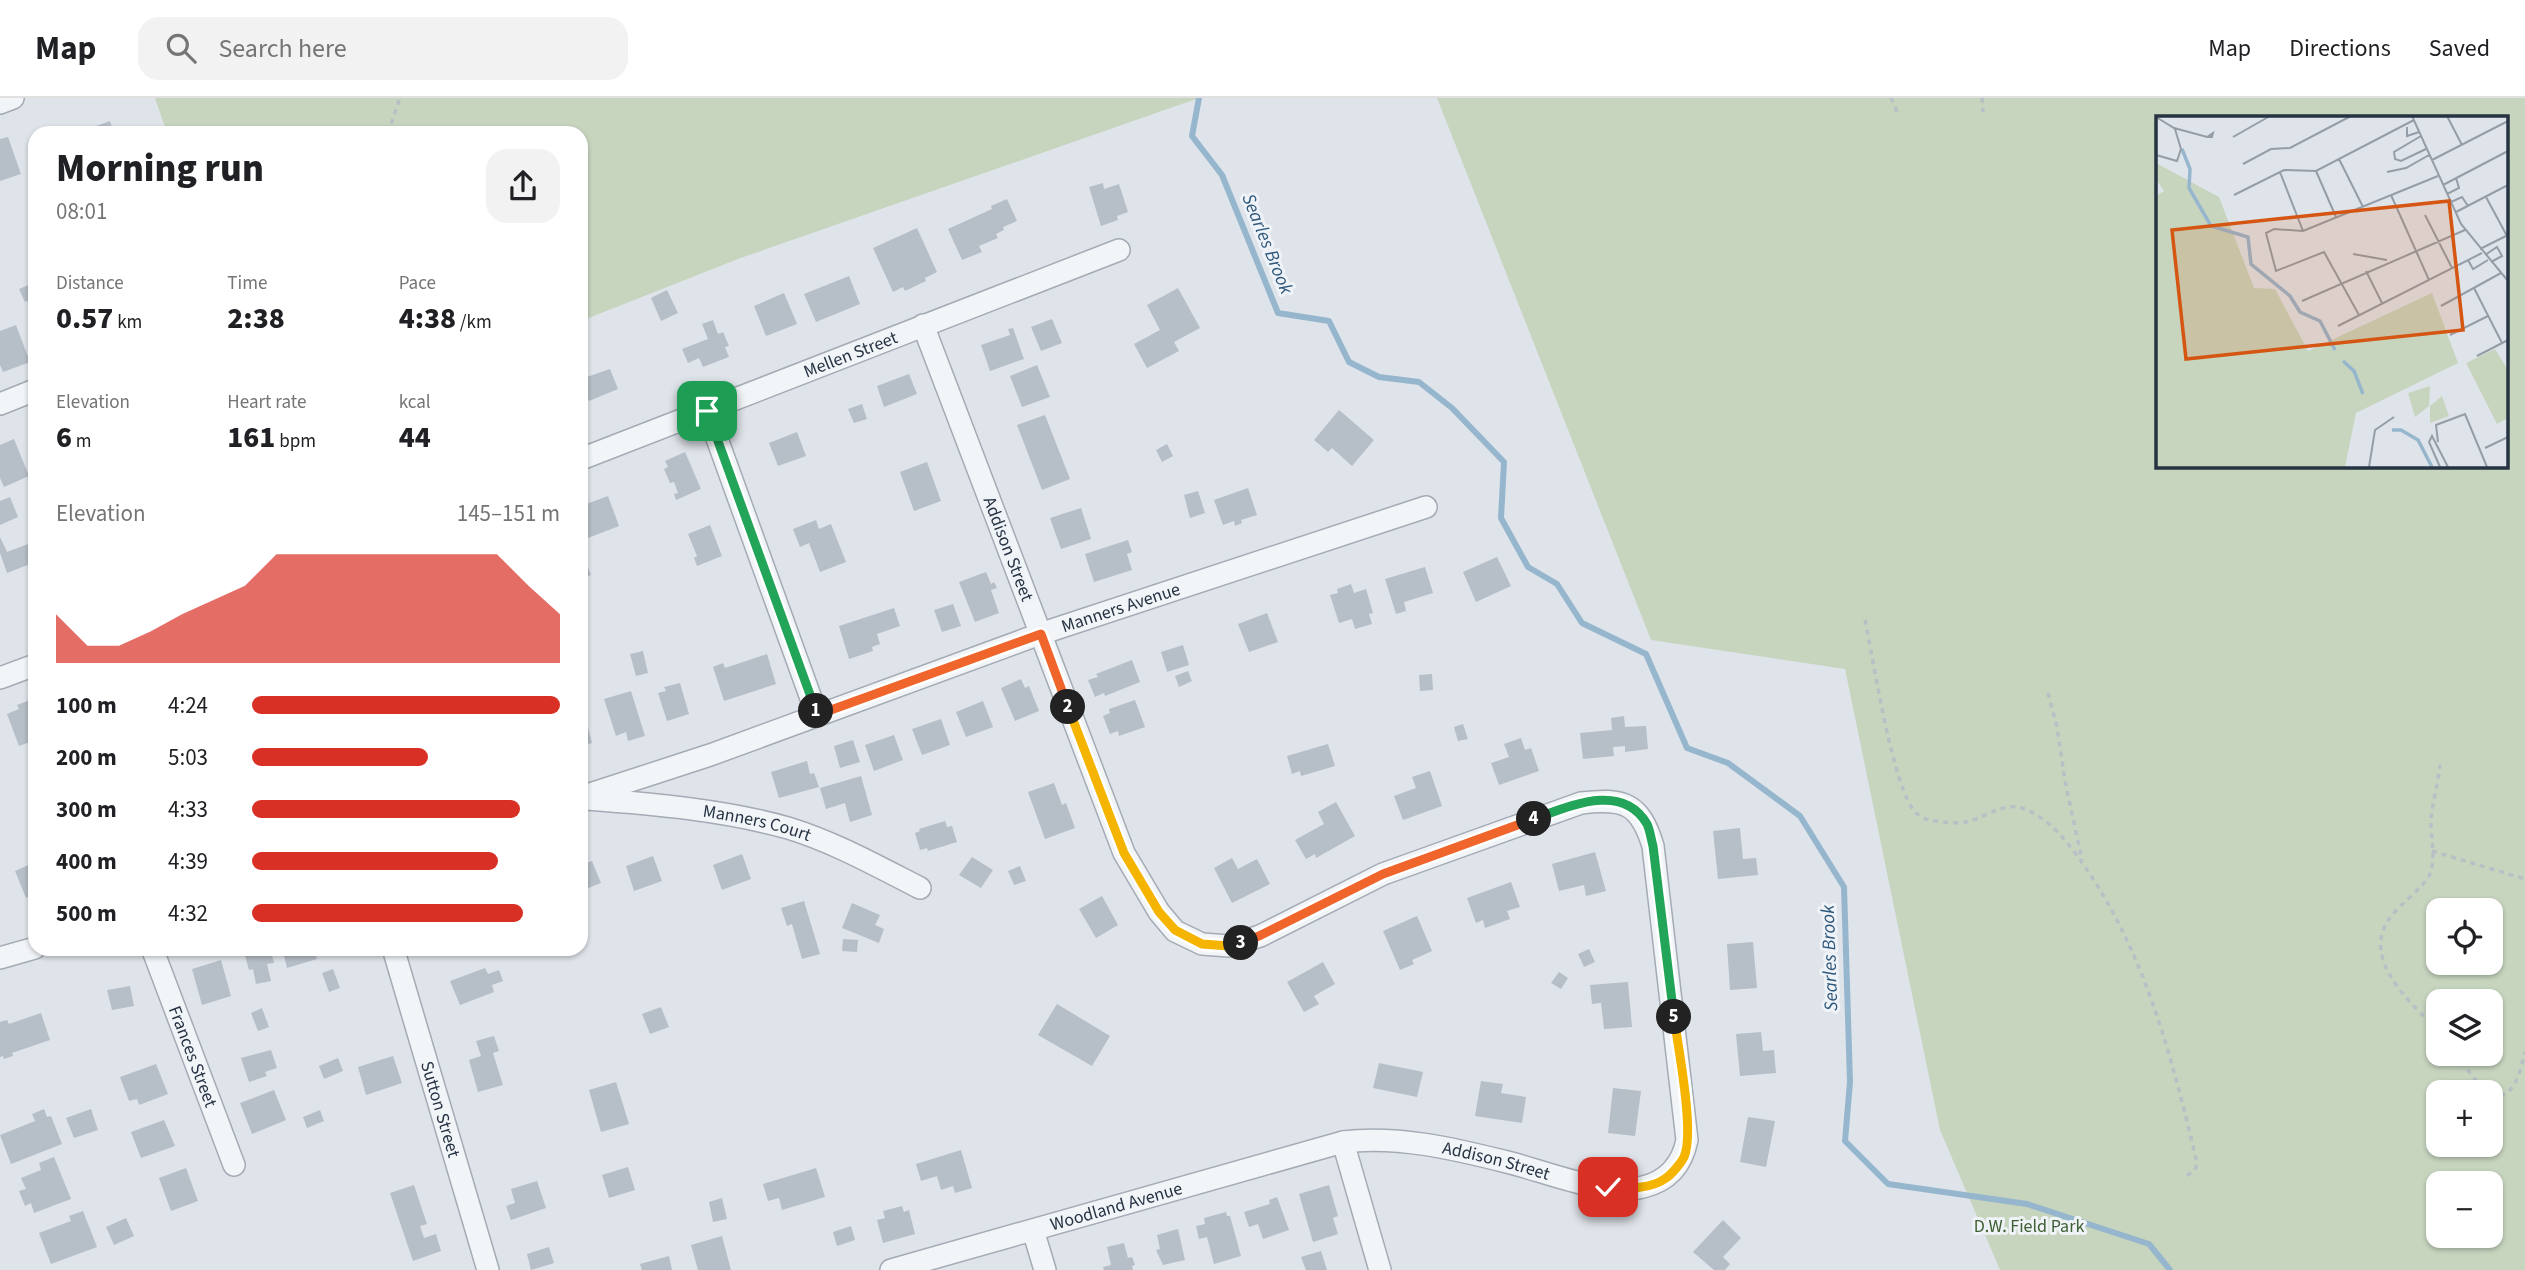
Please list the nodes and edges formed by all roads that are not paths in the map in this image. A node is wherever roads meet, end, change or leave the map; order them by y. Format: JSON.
{"nodes":[{"id":1,"x":13,"y":98,"type":"edge"},
{"id":2,"x":0,"y":103,"type":"edge"},
{"id":3,"x":1119,"y":250,"type":"dead end"},
{"id":4,"x":923,"y":325,"type":"junction"},
{"id":5,"x":28,"y":393,"type":"edge"},
{"id":6,"x":0,"y":404,"type":"edge"},
{"id":7,"x":707,"y":411,"type":"junction"},
{"id":8,"x":588,"y":456,"type":"edge"},
{"id":9,"x":1426,"y":508,"type":"dead end"},
{"id":10,"x":1041,"y":634,"type":"junction"},
{"id":11,"x":28,"y":668,"type":"edge"},
{"id":12,"x":0,"y":678,"type":"edge"},
{"id":13,"x":817,"y":715,"type":"junction"},
{"id":14,"x":588,"y":795,"type":"edge"},
{"id":15,"x":588,"y":798,"type":"edge"},
{"id":16,"x":920,"y":888,"type":"dead end"},
{"id":17,"x":28,"y":950,"type":"edge"},
{"id":18,"x":155,"y":956,"type":"edge"},
{"id":19,"x":395,"y":956,"type":"edge"},
{"id":20,"x":0,"y":958,"type":"edge"},
{"id":21,"x":1343,"y":1142,"type":"junction"},
{"id":22,"x":234,"y":1165,"type":"dead end"},
{"id":23,"x":1033,"y":1230,"type":"junction"},
{"id":24,"x":488,"y":1270,"type":"edge"},
{"id":25,"x":891,"y":1270,"type":"edge"},
{"id":26,"x":1045,"y":1270,"type":"edge"},
{"id":27,"x":1380,"y":1270,"type":"edge"}],
"edges":[{"from":1,"to":2,"type":"street"},
{"from":3,"to":4,"type":"street","name":"Mellen Street"},
{"from":4,"to":7,"type":"street","name":"Mellen Street"},
{"from":4,"to":10,"type":"street","name":"Addison Street"},
{"from":5,"to":6,"type":"street"},
{"from":7,"to":8,"type":"street","name":"Mellen Street"},
{"from":7,"to":13,"type":"street"},
{"from":9,"to":10,"type":"street","name":"Manners Avenue"},
{"from":10,"to":13,"type":"street","name":"Manners Avenue"},
{"from":10,"to":21,"type":"street","name":"Addison Street"},
{"from":11,"to":12,"type":"street"},
{"from":13,"to":14,"type":"street","name":"Manners Avenue"},
{"from":15,"to":16,"type":"street","name":"Manners Court"},
{"from":17,"to":20,"type":"street"},
{"from":18,"to":22,"type":"street","name":"Frances Street"},
{"from":19,"to":24,"type":"street","name":"Sutton Street"},
{"from":21,"to":23,"type":"street","name":"Woodland Avenue"},
{"from":21,"to":27,"type":"street"},
{"from":23,"to":25,"type":"street","name":"Woodland Avenue"},
{"from":23,"to":26,"type":"street"}]}
